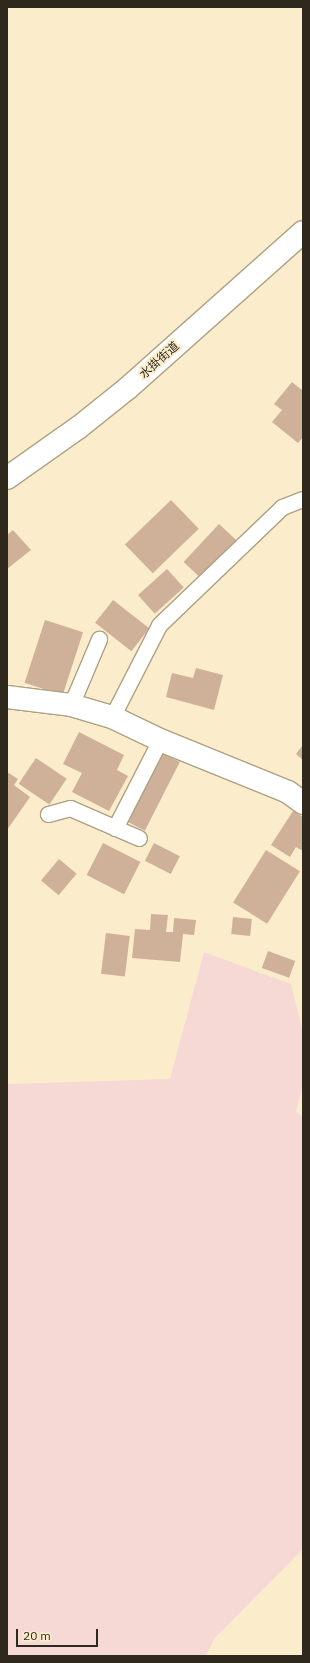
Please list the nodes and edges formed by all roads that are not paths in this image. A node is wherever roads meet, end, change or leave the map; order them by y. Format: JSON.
{"nodes":[{"id":1,"x":303,"y":232,"type":"edge"},
{"id":2,"x":7,"y":478,"type":"edge"},
{"id":3,"x":303,"y":499,"type":"edge"},
{"id":4,"x":99,"y":639,"type":"dead end"},
{"id":5,"x":7,"y":696,"type":"edge"},
{"id":6,"x":71,"y":705,"type":"junction"},
{"id":7,"x":112,"y":717,"type":"junction"},
{"id":8,"x":160,"y":740,"type":"junction"},
{"id":9,"x":303,"y":803,"type":"edge"},
{"id":10,"x":48,"y":814,"type":"dead end"},
{"id":11,"x":115,"y":828,"type":"junction"},
{"id":12,"x":139,"y":838,"type":"dead end"}],
"edges":[{"from":1,"to":2,"type":"main road","name":"水掛街道"},
{"from":3,"to":7,"type":"lane"},
{"from":4,"to":6,"type":"lane"},
{"from":5,"to":6,"type":"main road"},
{"from":6,"to":7,"type":"main road"},
{"from":7,"to":8,"type":"main road"},
{"from":8,"to":9,"type":"main road"},
{"from":8,"to":11,"type":"lane"},
{"from":10,"to":11,"type":"lane"},
{"from":11,"to":12,"type":"lane"}]}
